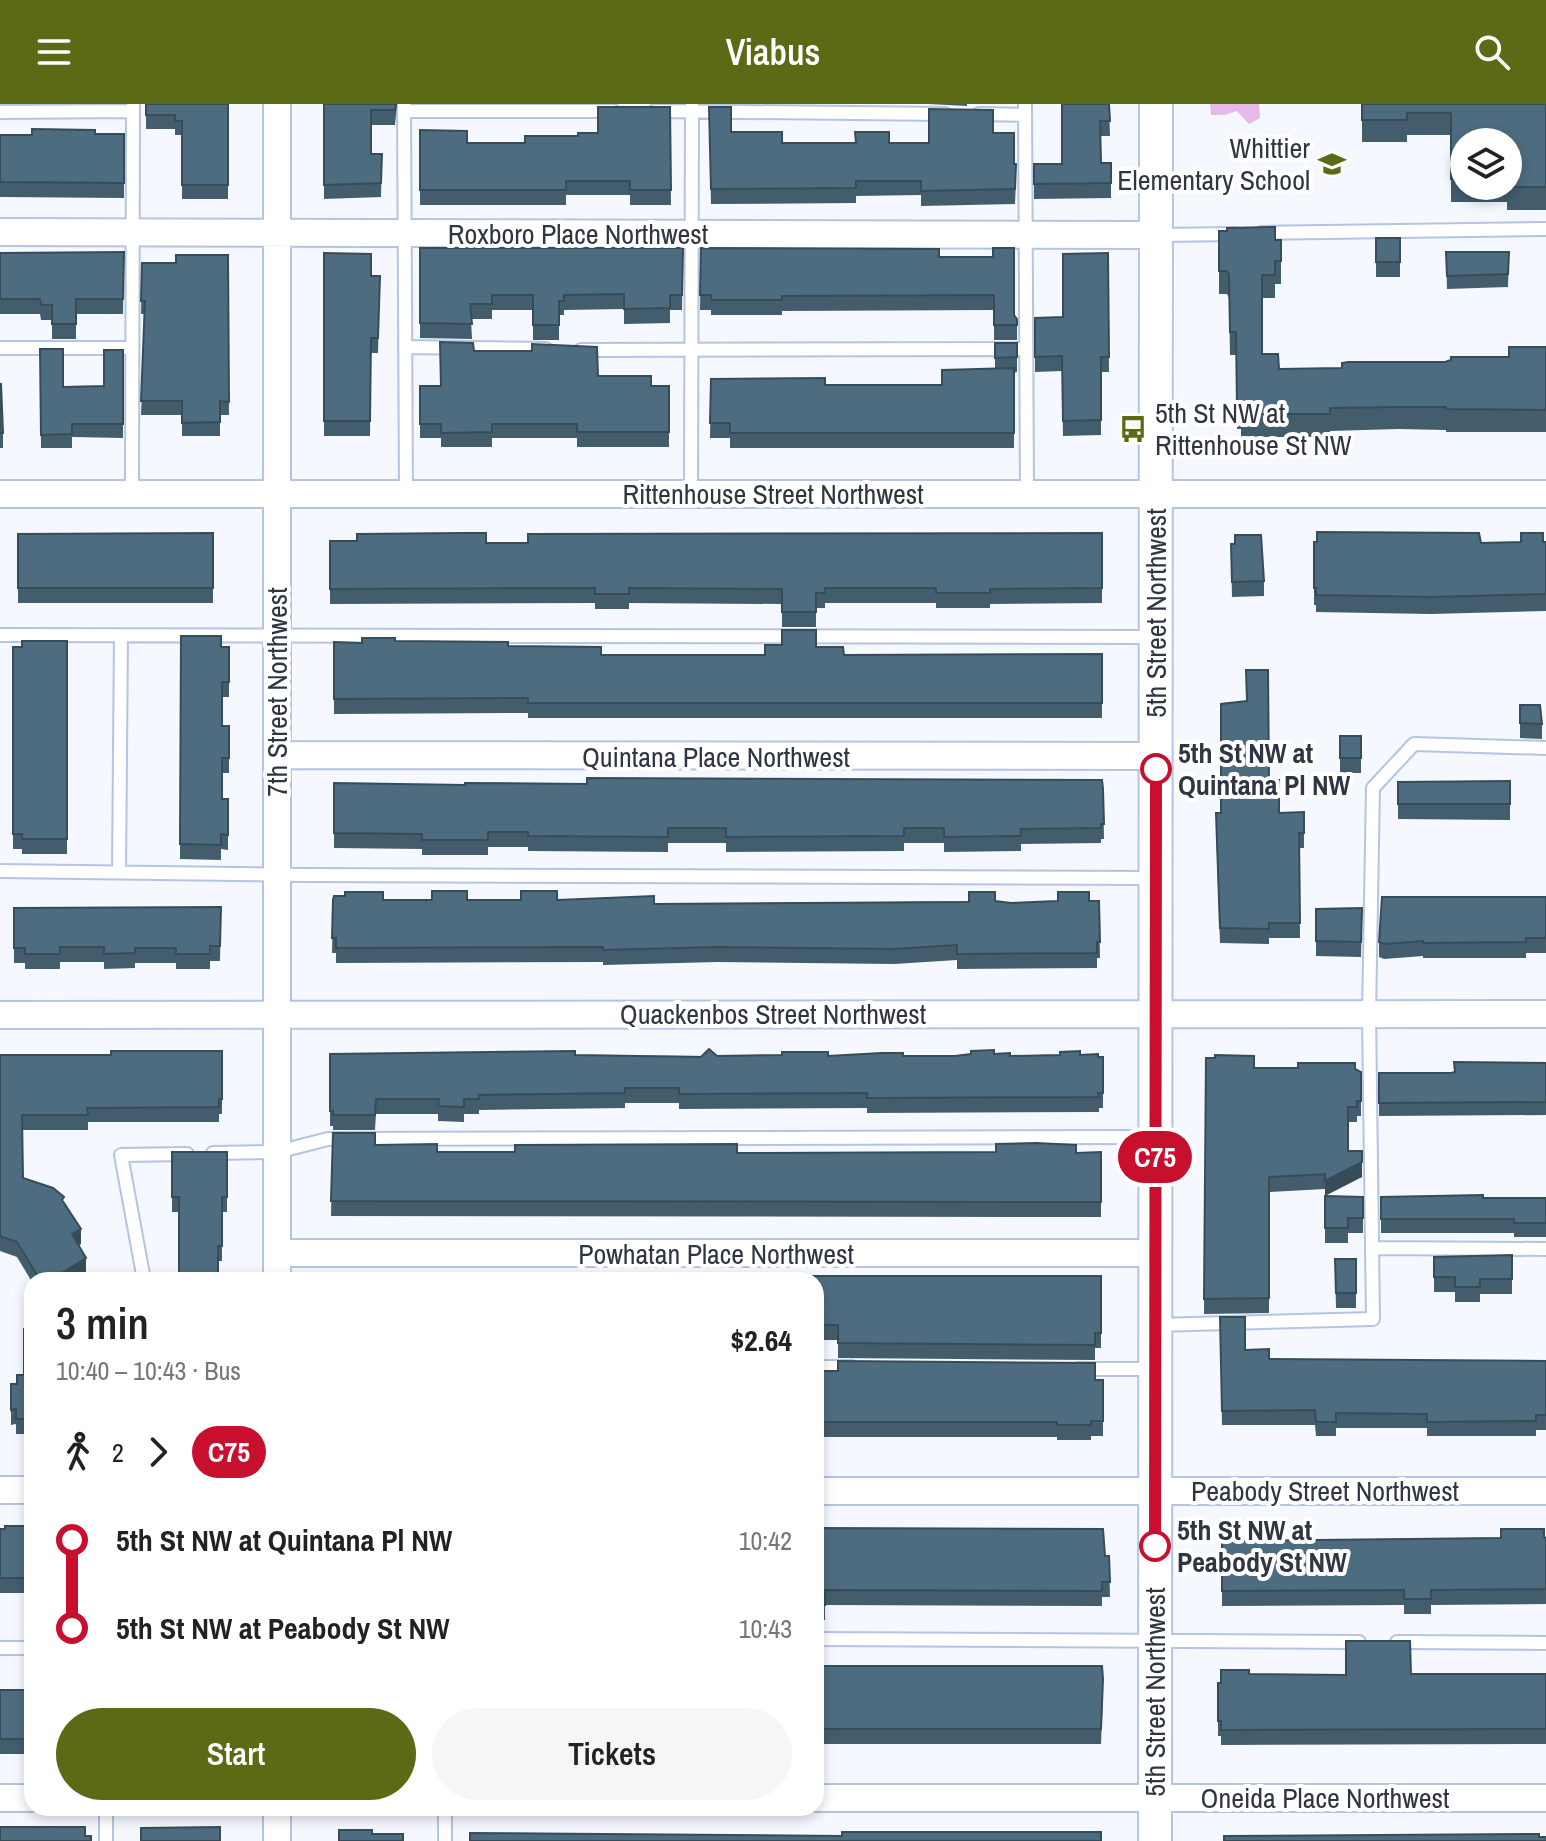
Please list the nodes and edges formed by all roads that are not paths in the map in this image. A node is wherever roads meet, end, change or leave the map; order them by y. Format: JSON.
{"nodes":[{"id":1,"x":277,"y":104,"type":"edge"},
{"id":2,"x":1156,"y":104,"type":"edge"},
{"id":3,"x":133,"y":108,"type":"edge"},
{"id":4,"x":404,"y":108,"type":"edge"},
{"id":5,"x":692,"y":108,"type":"edge"},
{"id":6,"x":1025,"y":110,"type":"edge"},
{"id":7,"x":632,"y":111,"type":"edge"},
{"id":8,"x":647,"y":111,"type":"edge"},
{"id":9,"x":0,"y":112,"type":"edge"},
{"id":10,"x":1546,"y":229,"type":"edge"},
{"id":11,"x":0,"y":232,"type":"edge"},
{"id":12,"x":133,"y":232,"type":"junction"},
{"id":13,"x":277,"y":234,"type":"junction"},
{"id":14,"x":404,"y":234,"type":"junction"},
{"id":15,"x":693,"y":234,"type":"junction"},
{"id":16,"x":1025,"y":234,"type":"junction"},
{"id":17,"x":1156,"y":235,"type":"junction"},
{"id":18,"x":405,"y":347,"type":"junction"},
{"id":19,"x":0,"y":348,"type":"edge"},
{"id":20,"x":132,"y":348,"type":"junction"},
{"id":21,"x":1026,"y":349,"type":"junction"},
{"id":22,"x":692,"y":351,"type":"junction"},
{"id":23,"x":0,"y":494,"type":"edge"},
{"id":24,"x":132,"y":494,"type":"junction"},
{"id":25,"x":277,"y":494,"type":"junction"},
{"id":26,"x":406,"y":494,"type":"junction"},
{"id":27,"x":691,"y":494,"type":"junction"},
{"id":28,"x":1027,"y":494,"type":"junction"},
{"id":29,"x":1156,"y":494,"type":"junction"},
{"id":30,"x":1546,"y":494,"type":"edge"},
{"id":31,"x":0,"y":635,"type":"edge"},
{"id":32,"x":121,"y":636,"type":"junction"},
{"id":33,"x":276,"y":637,"type":"junction"},
{"id":34,"x":1156,"y":637,"type":"junction"},
{"id":35,"x":1546,"y":748,"type":"edge"},
{"id":36,"x":277,"y":755,"type":"junction"},
{"id":37,"x":1156,"y":756,"type":"junction"},
{"id":38,"x":0,"y":871,"type":"edge"},
{"id":39,"x":119,"y":872,"type":"junction"},
{"id":40,"x":277,"y":875,"type":"junction"},
{"id":41,"x":1156,"y":878,"type":"junction"},
{"id":42,"x":1156,"y":1014,"type":"junction"},
{"id":43,"x":1369,"y":1014,"type":"junction"},
{"id":44,"x":1546,"y":1014,"type":"edge"},
{"id":45,"x":0,"y":1015,"type":"edge"},
{"id":46,"x":276,"y":1015,"type":"junction"},
{"id":47,"x":1155,"y":1137,"type":"junction"},
{"id":48,"x":277,"y":1152,"type":"junction"},
{"id":49,"x":1372,"y":1248,"type":"junction"},
{"id":50,"x":1546,"y":1249,"type":"edge"},
{"id":51,"x":277,"y":1253,"type":"junction"},
{"id":52,"x":1155,"y":1253,"type":"junction"},
{"id":53,"x":143,"y":1272,"type":"edge"},
{"id":54,"x":277,"y":1272,"type":"edge"},
{"id":55,"x":1155,"y":1325,"type":"junction"},
{"id":56,"x":824,"y":1367,"type":"edge"},
{"id":57,"x":863,"y":1367,"type":"edge"},
{"id":58,"x":1065,"y":1368,"type":"edge"},
{"id":59,"x":1155,"y":1369,"type":"junction"},
{"id":60,"x":0,"y":1490,"type":"edge"},
{"id":61,"x":24,"y":1490,"type":"edge"},
{"id":62,"x":824,"y":1491,"type":"edge"},
{"id":63,"x":1155,"y":1491,"type":"junction"},
{"id":64,"x":1546,"y":1491,"type":"edge"},
{"id":65,"x":824,"y":1639,"type":"edge"},
{"id":66,"x":1155,"y":1640,"type":"junction"},
{"id":67,"x":1373,"y":1642,"type":"edge"},
{"id":68,"x":1388,"y":1642,"type":"edge"},
{"id":69,"x":1546,"y":1643,"type":"edge"},
{"id":70,"x":0,"y":1648,"type":"edge"},
{"id":71,"x":24,"y":1648,"type":"edge"},
{"id":72,"x":0,"y":1798,"type":"edge"},
{"id":73,"x":24,"y":1798,"type":"edge"},
{"id":74,"x":824,"y":1798,"type":"edge"},
{"id":75,"x":1155,"y":1798,"type":"junction"},
{"id":76,"x":1546,"y":1798,"type":"edge"},
{"id":77,"x":106,"y":1816,"type":"edge"},
{"id":78,"x":277,"y":1816,"type":"edge"},
{"id":79,"x":445,"y":1816,"type":"edge"},
{"id":80,"x":106,"y":1841,"type":"edge"},
{"id":81,"x":277,"y":1841,"type":"edge"},
{"id":82,"x":445,"y":1841,"type":"edge"},
{"id":83,"x":1155,"y":1841,"type":"edge"}],
"edges":[{"from":1,"to":13,"type":"street","name":"7th Street Northwest"},
{"from":2,"to":17,"type":"street","name":"5th Street Northwest"},
{"from":3,"to":9,"type":"lane"},
{"from":3,"to":12,"type":"lane"},
{"from":4,"to":7,"type":"lane"},
{"from":4,"to":14,"type":"lane"},
{"from":5,"to":6,"type":"lane"},
{"from":5,"to":8,"type":"lane"},
{"from":5,"to":15,"type":"lane"},
{"from":6,"to":16,"type":"lane"},
{"from":10,"to":17,"type":"lane"},
{"from":11,"to":12,"type":"street","name":"Roxboro Place Northwest"},
{"from":12,"to":13,"type":"street","name":"Roxboro Place Northwest"},
{"from":12,"to":20,"type":"lane"},
{"from":13,"to":14,"type":"street","name":"Roxboro Place Northwest"},
{"from":13,"to":25,"type":"street","name":"7th Street Northwest"},
{"from":14,"to":15,"type":"street","name":"Roxboro Place Northwest"},
{"from":14,"to":18,"type":"lane"},
{"from":15,"to":16,"type":"street","name":"Roxboro Place Northwest"},
{"from":15,"to":22,"type":"lane"},
{"from":16,"to":17,"type":"street","name":"Roxboro Place Northwest"},
{"from":16,"to":21,"type":"lane"},
{"from":17,"to":29,"type":"street","name":"5th Street Northwest"},
{"from":18,"to":22,"type":"lane"},
{"from":18,"to":26,"type":"lane"},
{"from":19,"to":20,"type":"lane"},
{"from":20,"to":24,"type":"lane"},
{"from":21,"to":22,"type":"lane"},
{"from":21,"to":28,"type":"lane"},
{"from":22,"to":27,"type":"lane"},
{"from":23,"to":24,"type":"street","name":"Rittenhouse Street Northwest"},
{"from":24,"to":25,"type":"street","name":"Rittenhouse Street Northwest"},
{"from":25,"to":26,"type":"street","name":"Rittenhouse Street Northwest"},
{"from":25,"to":33,"type":"street","name":"7th Street Northwest"},
{"from":26,"to":27,"type":"street","name":"Rittenhouse Street Northwest"},
{"from":27,"to":28,"type":"street","name":"Rittenhouse Street Northwest"},
{"from":28,"to":29,"type":"street","name":"Rittenhouse Street Northwest"},
{"from":29,"to":30,"type":"street","name":"Rittenhouse Street Northwest"},
{"from":29,"to":34,"type":"street","name":"5th Street Northwest"},
{"from":31,"to":32,"type":"lane"},
{"from":32,"to":33,"type":"lane"},
{"from":32,"to":39,"type":"lane"},
{"from":33,"to":34,"type":"lane"},
{"from":33,"to":36,"type":"street","name":"7th Street Northwest"},
{"from":34,"to":37,"type":"street","name":"5th Street Northwest"},
{"from":35,"to":43,"type":"lane"},
{"from":36,"to":37,"type":"street","name":"Quintana Place Northwest"},
{"from":36,"to":40,"type":"street","name":"7th Street Northwest"},
{"from":37,"to":41,"type":"street","name":"5th Street Northwest"},
{"from":38,"to":39,"type":"lane"},
{"from":39,"to":40,"type":"lane"},
{"from":40,"to":41,"type":"lane"},
{"from":40,"to":46,"type":"street","name":"7th Street Northwest"},
{"from":41,"to":42,"type":"street","name":"5th Street Northwest"},
{"from":42,"to":43,"type":"street","name":"Quackenbos Street Northwest"},
{"from":42,"to":46,"type":"street","name":"Quackenbos Street Northwest"},
{"from":42,"to":47,"type":"street","name":"5th Street Northwest"},
{"from":43,"to":44,"type":"street","name":"Quackenbos Street Northwest"},
{"from":43,"to":49,"type":"lane"},
{"from":45,"to":46,"type":"street","name":"Quackenbos Street Northwest"},
{"from":46,"to":48,"type":"street","name":"7th Street Northwest"},
{"from":47,"to":48,"type":"lane"},
{"from":47,"to":52,"type":"street","name":"5th Street Northwest"},
{"from":48,"to":51,"type":"street","name":"7th Street Northwest"},
{"from":48,"to":53,"type":"lane"},
{"from":49,"to":50,"type":"lane"},
{"from":49,"to":55,"type":"lane"},
{"from":51,"to":52,"type":"street","name":"Powhatan Place Northwest"},
{"from":51,"to":54,"type":"street","name":"7th Street Northwest"},
{"from":52,"to":55,"type":"street","name":"5th Street Northwest"},
{"from":55,"to":59,"type":"street","name":"5th Street Northwest"},
{"from":56,"to":57,"type":"lane"},
{"from":58,"to":59,"type":"lane"},
{"from":59,"to":63,"type":"street","name":"5th Street Northwest"},
{"from":60,"to":61,"type":"street"},
{"from":62,"to":63,"type":"street","name":"Peabody Street Northwest"},
{"from":63,"to":64,"type":"street","name":"Peabody Street Northwest"},
{"from":63,"to":66,"type":"street","name":"5th Street Northwest"},
{"from":65,"to":66,"type":"lane"},
{"from":66,"to":67,"type":"lane"},
{"from":66,"to":75,"type":"street","name":"5th Street Northwest"},
{"from":68,"to":69,"type":"lane"},
{"from":70,"to":71,"type":"lane"},
{"from":72,"to":73,"type":"street"},
{"from":74,"to":75,"type":"street","name":"Oneida Place Northwest"},
{"from":75,"to":76,"type":"street","name":"Oneida Place Northwest"},
{"from":75,"to":83,"type":"street","name":"5th Street Northwest"},
{"from":77,"to":80,"type":"lane"},
{"from":78,"to":81,"type":"street"},
{"from":79,"to":82,"type":"lane"}]}
